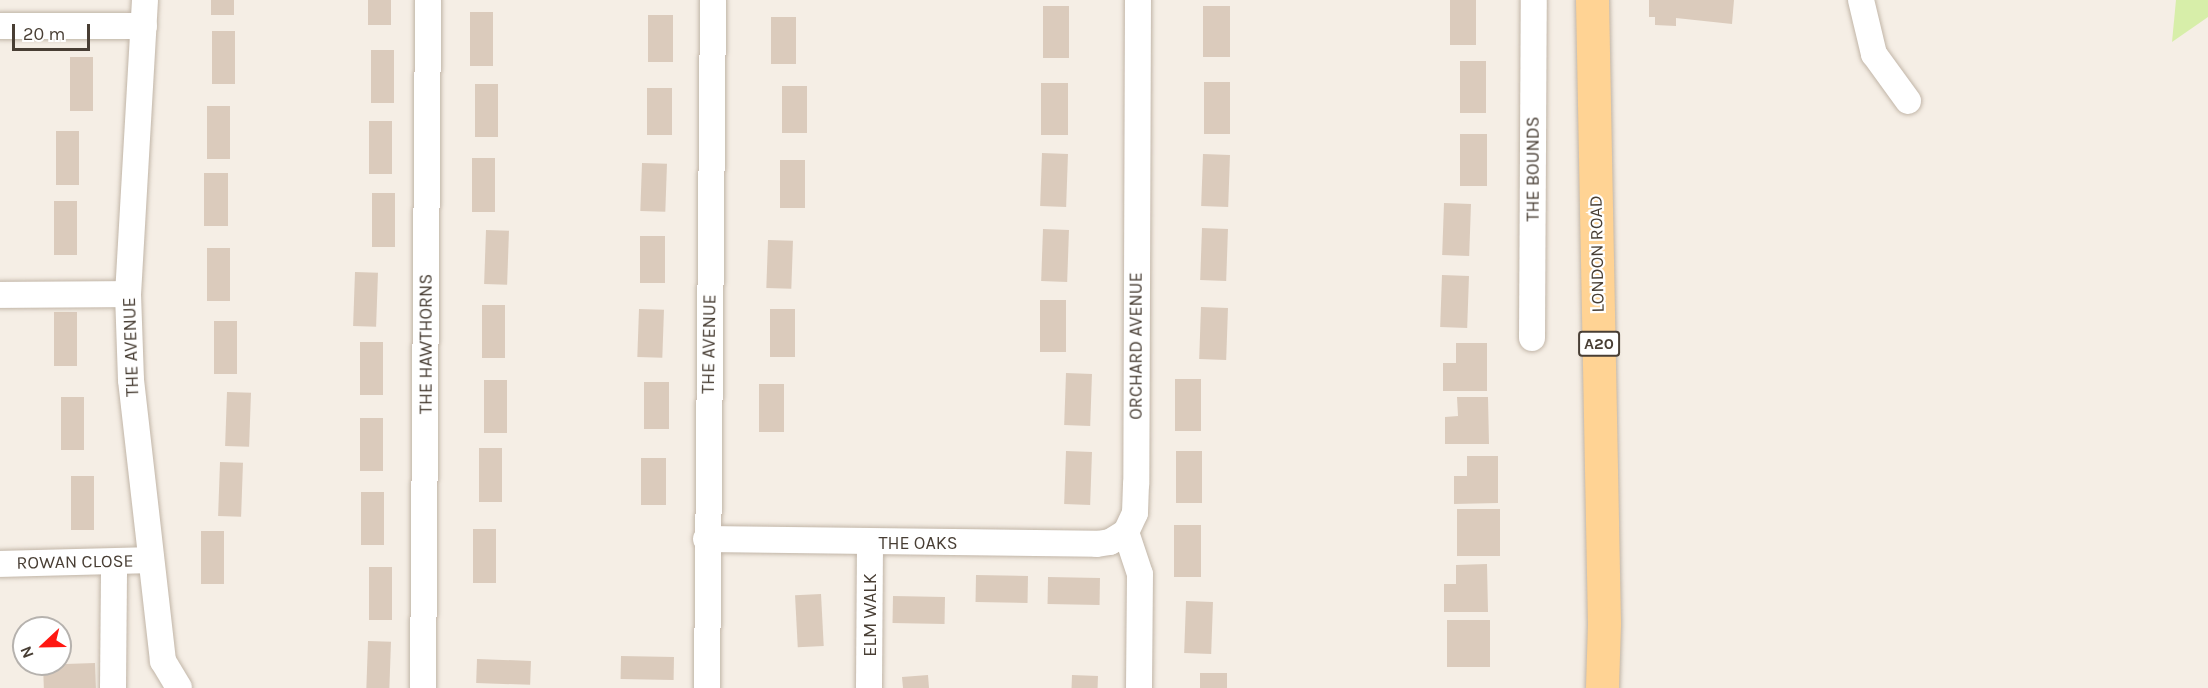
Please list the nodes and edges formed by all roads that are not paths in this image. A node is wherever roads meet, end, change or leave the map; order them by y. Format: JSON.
{"nodes":[{"id":1,"x":145,"y":0,"type":"edge"},
{"id":2,"x":428,"y":0,"type":"edge"},
{"id":3,"x":713,"y":0,"type":"edge"},
{"id":4,"x":1138,"y":0,"type":"edge"},
{"id":5,"x":1534,"y":0,"type":"edge"},
{"id":6,"x":1592,"y":0,"type":"edge"},
{"id":7,"x":1861,"y":0,"type":"edge"},
{"id":8,"x":0,"y":26,"type":"edge"},
{"id":9,"x":144,"y":26,"type":"junction"},
{"id":10,"x":1908,"y":101,"type":"dead end"},
{"id":11,"x":128,"y":294,"type":"junction"},
{"id":12,"x":0,"y":295,"type":"edge"},
{"id":13,"x":1532,"y":338,"type":"dead end"},
{"id":14,"x":1126,"y":532,"type":"junction"},
{"id":15,"x":706,"y":539,"type":"junction"},
{"id":16,"x":870,"y":543,"type":"junction"},
{"id":17,"x":151,"y":560,"type":"junction"},
{"id":18,"x":114,"y":563,"type":"junction"},
{"id":19,"x":0,"y":564,"type":"edge"},
{"id":20,"x":113,"y":688,"type":"edge"},
{"id":21,"x":179,"y":688,"type":"edge"},
{"id":22,"x":423,"y":688,"type":"edge"},
{"id":23,"x":707,"y":688,"type":"edge"},
{"id":24,"x":869,"y":688,"type":"edge"},
{"id":25,"x":1139,"y":688,"type":"edge"},
{"id":26,"x":1602,"y":688,"type":"edge"}],
"edges":[{"from":1,"to":9,"type":"street","name":"THE AVENUE"},
{"from":2,"to":22,"type":"street","name":"THE HAWTHORNS"},
{"from":3,"to":15,"type":"street","name":"THE AVENUE"},
{"from":4,"to":14,"type":"street","name":"ORCHARD AVENUE"},
{"from":5,"to":13,"type":"street","name":"THE BOUNDS"},
{"from":6,"to":26,"type":"main road","name":"LONDON ROAD","number":"A20"},
{"from":7,"to":10,"type":"street"},
{"from":8,"to":9,"type":"street"},
{"from":9,"to":11,"type":"street","name":"THE AVENUE"},
{"from":11,"to":12,"type":"street"},
{"from":11,"to":17,"type":"street","name":"THE AVENUE"},
{"from":14,"to":16,"type":"street","name":"THE OAKS"},
{"from":14,"to":25,"type":"street"},
{"from":15,"to":16,"type":"street","name":"THE OAKS"},
{"from":15,"to":23,"type":"street","name":"THE AVENUE"},
{"from":16,"to":24,"type":"street","name":"ELM WALK"},
{"from":17,"to":18,"type":"street","name":"ROWAN CLOSE"},
{"from":17,"to":21,"type":"street","name":"THE AVENUE"},
{"from":18,"to":19,"type":"street","name":"ROWAN CLOSE"},
{"from":18,"to":20,"type":"street"}]}
